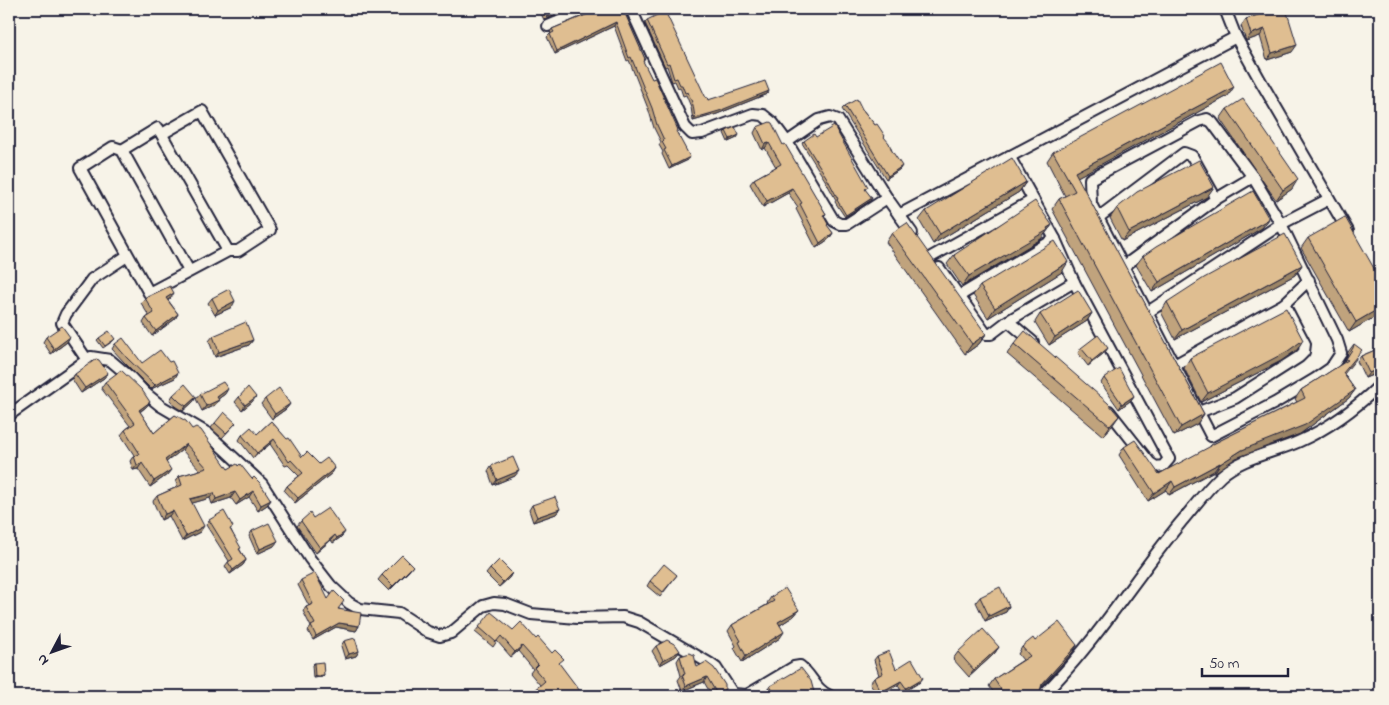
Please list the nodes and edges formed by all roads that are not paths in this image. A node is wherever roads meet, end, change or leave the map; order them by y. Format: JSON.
{"nodes":[{"id":1,"x":588,"y":9,"type":"edge"},
{"id":2,"x":631,"y":9,"type":"edge"},
{"id":3,"x":1225,"y":9,"type":"edge"},
{"id":4,"x":548,"y":26,"type":"dead end"},
{"id":5,"x":1236,"y":36,"type":"junction"},
{"id":6,"x":162,"y":134,"type":"junction"},
{"id":7,"x":787,"y":142,"type":"junction"},
{"id":8,"x":122,"y":150,"type":"junction"},
{"id":9,"x":1009,"y":156,"type":"junction"},
{"id":10,"x":1253,"y":177,"type":"junction"},
{"id":11,"x":887,"y":198,"type":"junction"},
{"id":12,"x":1216,"y":199,"type":"junction"},
{"id":13,"x":1329,"y":199,"type":"junction"},
{"id":14,"x":1033,"y":200,"type":"junction"},
{"id":15,"x":899,"y":215,"type":"junction"},
{"id":16,"x":1098,"y":217,"type":"junction"},
{"id":17,"x":1280,"y":224,"type":"junction"},
{"id":18,"x":1352,"y":238,"type":"edge"},
{"id":19,"x":1055,"y":239,"type":"junction"},
{"id":20,"x":925,"y":250,"type":"junction"},
{"id":21,"x":228,"y":251,"type":"junction"},
{"id":22,"x":127,"y":256,"type":"junction"},
{"id":23,"x":1124,"y":266,"type":"junction"},
{"id":24,"x":189,"y":271,"type":"junction"},
{"id":25,"x":1309,"y":280,"type":"junction"},
{"id":26,"x":1074,"y":282,"type":"junction"},
{"id":27,"x":959,"y":296,"type":"junction"},
{"id":28,"x":1284,"y":304,"type":"junction"},
{"id":29,"x":1148,"y":312,"type":"junction"},
{"id":30,"x":1008,"y":322,"type":"junction"},
{"id":31,"x":1042,"y":349,"type":"edge"},
{"id":32,"x":86,"y":360,"type":"junction"},
{"id":33,"x":1174,"y":366,"type":"junction"},
{"id":34,"x":1380,"y":385,"type":"edge"},
{"id":35,"x":1102,"y":402,"type":"edge"},
{"id":36,"x":1199,"y":412,"type":"junction"},
{"id":37,"x":9,"y":416,"type":"edge"},
{"id":38,"x":731,"y":695,"type":"edge"},
{"id":39,"x":830,"y":696,"type":"edge"},
{"id":40,"x":1042,"y":696,"type":"edge"}],
"edges":[{"from":1,"to":4,"type":"street"},
{"from":2,"to":7,"type":"street"},
{"from":3,"to":5,"type":"street"},
{"from":5,"to":9,"type":"street"},
{"from":5,"to":13,"type":"street"},
{"from":6,"to":8,"type":"street"},
{"from":6,"to":21,"type":"street"},
{"from":6,"to":21,"type":"street"},
{"from":7,"to":11,"type":"street"},
{"from":7,"to":11,"type":"street"},
{"from":8,"to":22,"type":"street"},
{"from":8,"to":24,"type":"street"},
{"from":9,"to":14,"type":"street"},
{"from":9,"to":15,"type":"street"},
{"from":10,"to":12,"type":"street"},
{"from":10,"to":16,"type":"street"},
{"from":10,"to":17,"type":"street"},
{"from":11,"to":15,"type":"street"},
{"from":12,"to":16,"type":"street"},
{"from":12,"to":23,"type":"street"},
{"from":13,"to":17,"type":"street"},
{"from":13,"to":18,"type":"street"},
{"from":14,"to":19,"type":"street"},
{"from":14,"to":20,"type":"street"},
{"from":15,"to":20,"type":"street"},
{"from":16,"to":23,"type":"street"},
{"from":17,"to":25,"type":"street"},
{"from":17,"to":29,"type":"street"},
{"from":19,"to":26,"type":"street"},
{"from":19,"to":27,"type":"street"},
{"from":20,"to":27,"type":"street"},
{"from":21,"to":24,"type":"street"},
{"from":22,"to":24,"type":"street"},
{"from":22,"to":32,"type":"street"},
{"from":23,"to":29,"type":"street"},
{"from":25,"to":28,"type":"street"},
{"from":25,"to":36,"type":"street"},
{"from":26,"to":30,"type":"street"},
{"from":26,"to":35,"type":"street"},
{"from":27,"to":30,"type":"street"},
{"from":28,"to":33,"type":"street"},
{"from":28,"to":36,"type":"street"},
{"from":29,"to":33,"type":"street"},
{"from":30,"to":31,"type":"street"},
{"from":32,"to":37,"type":"street"},
{"from":32,"to":38,"type":"street"},
{"from":33,"to":36,"type":"street"},
{"from":34,"to":40,"type":"street"},
{"from":38,"to":39,"type":"street"}]}
